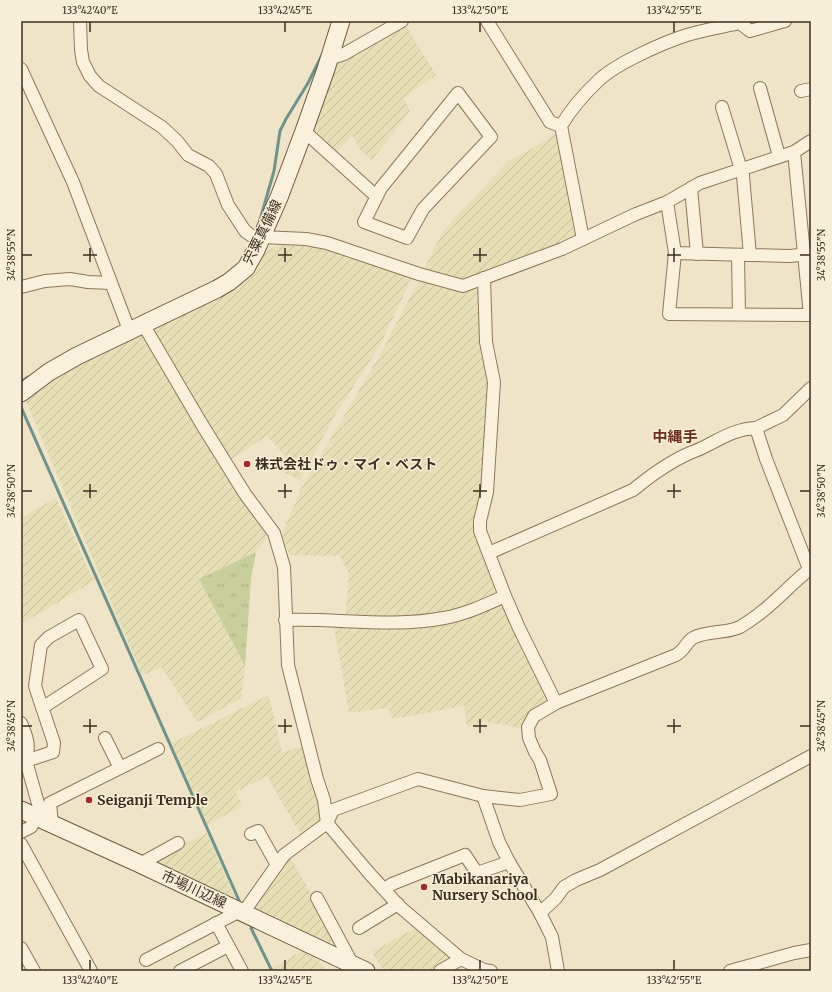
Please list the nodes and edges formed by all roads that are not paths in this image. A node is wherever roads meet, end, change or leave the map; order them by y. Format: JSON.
{"nodes":[{"id":1,"x":80,"y":21,"type":"edge"},
{"id":2,"x":341,"y":21,"type":"edge"},
{"id":3,"x":402,"y":21,"type":"edge"},
{"id":4,"x":487,"y":21,"type":"edge"},
{"id":5,"x":785,"y":21,"type":"edge"},
{"id":6,"x":329,"y":59,"type":"junction"},
{"id":7,"x":21,"y":69,"type":"edge"},
{"id":8,"x":760,"y":88,"type":"dead end"},
{"id":9,"x":722,"y":107,"type":"dead end"},
{"id":10,"x":561,"y":126,"type":"junction"},
{"id":11,"x":304,"y":131,"type":"junction"},
{"id":12,"x":811,"y":141,"type":"edge"},
{"id":13,"x":794,"y":152,"type":"junction"},
{"id":14,"x":779,"y":156,"type":"junction"},
{"id":15,"x":740,"y":169,"type":"junction"},
{"id":16,"x":691,"y":188,"type":"junction"},
{"id":17,"x":376,"y":196,"type":"junction"},
{"id":18,"x":667,"y":202,"type":"junction"},
{"id":19,"x":258,"y":238,"type":"junction"},
{"id":20,"x":584,"y":239,"type":"junction"},
{"id":21,"x":675,"y":253,"type":"junction"},
{"id":22,"x":697,"y":254,"type":"junction"},
{"id":23,"x":808,"y":254,"type":"edge"},
{"id":24,"x":744,"y":255,"type":"junction"},
{"id":25,"x":484,"y":278,"type":"junction"},
{"id":26,"x":111,"y":283,"type":"junction"},
{"id":27,"x":21,"y":288,"type":"edge"},
{"id":28,"x":738,"y":314,"type":"junction"},
{"id":29,"x":811,"y":315,"type":"edge"},
{"id":30,"x":131,"y":326,"type":"junction"},
{"id":31,"x":811,"y":388,"type":"edge"},
{"id":32,"x":21,"y":393,"type":"edge"},
{"id":33,"x":756,"y":428,"type":"junction"},
{"id":34,"x":489,"y":553,"type":"junction"},
{"id":35,"x":810,"y":569,"type":"edge"},
{"id":36,"x":505,"y":596,"type":"junction"},
{"id":37,"x":285,"y":620,"type":"junction"},
{"id":38,"x":556,"y":703,"type":"junction"},
{"id":39,"x":42,"y":708,"type":"junction"},
{"id":40,"x":21,"y":723,"type":"edge"},
{"id":41,"x":106,"y":738,"type":"dead end"},
{"id":42,"x":158,"y":749,"type":"dead end"},
{"id":43,"x":811,"y":756,"type":"edge"},
{"id":44,"x":26,"y":761,"type":"junction"},
{"id":45,"x":120,"y":768,"type":"junction"},
{"id":46,"x":483,"y":796,"type":"junction"},
{"id":47,"x":21,"y":810,"type":"edge"},
{"id":48,"x":44,"y":821,"type":"junction"},
{"id":49,"x":327,"y":824,"type":"junction"},
{"id":50,"x":21,"y":832,"type":"edge"},
{"id":51,"x":251,"y":834,"type":"dead end"},
{"id":52,"x":178,"y":843,"type":"dead end"},
{"id":53,"x":21,"y":844,"type":"edge"},
{"id":54,"x":509,"y":862,"type":"junction"},
{"id":55,"x":140,"y":864,"type":"junction"},
{"id":56,"x":277,"y":864,"type":"junction"},
{"id":57,"x":385,"y":890,"type":"junction"},
{"id":58,"x":317,"y":898,"type":"dead end"},
{"id":59,"x":398,"y":904,"type":"junction"},
{"id":60,"x":242,"y":912,"type":"junction"},
{"id":61,"x":540,"y":913,"type":"junction"},
{"id":62,"x":216,"y":923,"type":"junction"},
{"id":63,"x":359,"y":928,"type":"dead end"},
{"id":64,"x":228,"y":946,"type":"junction"},
{"id":65,"x":21,"y":948,"type":"edge"},
{"id":66,"x":811,"y":950,"type":"edge"},
{"id":67,"x":461,"y":959,"type":"junction"},
{"id":68,"x":146,"y":960,"type":"dead end"},
{"id":69,"x":360,"y":968,"type":"edge"},
{"id":70,"x":736,"y":970,"type":"edge"},
{"id":71,"x":34,"y":971,"type":"edge"},
{"id":72,"x":91,"y":971,"type":"edge"},
{"id":73,"x":180,"y":971,"type":"edge"},
{"id":74,"x":242,"y":971,"type":"edge"},
{"id":75,"x":440,"y":971,"type":"edge"},
{"id":76,"x":491,"y":971,"type":"edge"},
{"id":77,"x":558,"y":971,"type":"edge"}],
"edges":[{"from":1,"to":19,"type":"street"},
{"from":2,"to":6,"type":"main road","name":"宍粟真備線"},
{"from":3,"to":6,"type":"street"},
{"from":4,"to":10,"type":"street"},
{"from":5,"to":10,"type":"street"},
{"from":6,"to":11,"type":"main road","name":"宍粟真備線"},
{"from":7,"to":26,"type":"street"},
{"from":8,"to":14,"type":"street"},
{"from":9,"to":15,"type":"street"},
{"from":10,"to":20,"type":"street"},
{"from":11,"to":17,"type":"street"},
{"from":11,"to":19,"type":"main road","name":"宍粟真備線"},
{"from":12,"to":13,"type":"street"},
{"from":13,"to":14,"type":"street"},
{"from":13,"to":23,"type":"street"},
{"from":14,"to":15,"type":"street"},
{"from":15,"to":16,"type":"street"},
{"from":15,"to":24,"type":"street"},
{"from":16,"to":18,"type":"street"},
{"from":16,"to":22,"type":"street"},
{"from":17,"to":17,"type":"street"},
{"from":18,"to":20,"type":"street"},
{"from":18,"to":21,"type":"street"},
{"from":19,"to":25,"type":"street"},
{"from":19,"to":30,"type":"main road","name":"宍粟真備線"},
{"from":20,"to":25,"type":"street"},
{"from":21,"to":22,"type":"street"},
{"from":21,"to":28,"type":"street"},
{"from":22,"to":24,"type":"street"},
{"from":23,"to":24,"type":"street"},
{"from":23,"to":29,"type":"street"},
{"from":24,"to":28,"type":"street"},
{"from":25,"to":34,"type":"street"},
{"from":26,"to":27,"type":"street"},
{"from":26,"to":30,"type":"street"},
{"from":28,"to":29,"type":"street"},
{"from":30,"to":32,"type":"main road","name":"宍粟真備線"},
{"from":30,"to":37,"type":"street"},
{"from":31,"to":33,"type":"street"},
{"from":33,"to":34,"type":"street"},
{"from":33,"to":35,"type":"street"},
{"from":34,"to":36,"type":"street"},
{"from":35,"to":38,"type":"street"},
{"from":36,"to":37,"type":"street"},
{"from":36,"to":38,"type":"street"},
{"from":37,"to":49,"type":"street"},
{"from":38,"to":46,"type":"street"},
{"from":39,"to":39,"type":"street"},
{"from":39,"to":44,"type":"street"},
{"from":40,"to":44,"type":"street"},
{"from":41,"to":45,"type":"street"},
{"from":42,"to":45,"type":"street"},
{"from":43,"to":61,"type":"street"},
{"from":44,"to":48,"type":"street"},
{"from":45,"to":48,"type":"street"},
{"from":46,"to":49,"type":"street"},
{"from":46,"to":54,"type":"street"},
{"from":47,"to":48,"type":"main road","name":"市場川辺線"},
{"from":48,"to":50,"type":"street"},
{"from":48,"to":55,"type":"main road","name":"市場川辺線"},
{"from":49,"to":56,"type":"street"},
{"from":49,"to":57,"type":"street"},
{"from":51,"to":56,"type":"street"},
{"from":52,"to":55,"type":"street"},
{"from":53,"to":72,"type":"street"},
{"from":54,"to":57,"type":"street"},
{"from":54,"to":61,"type":"street"},
{"from":55,"to":60,"type":"main road","name":"市場川辺線"},
{"from":56,"to":60,"type":"street"},
{"from":57,"to":59,"type":"street"},
{"from":58,"to":69,"type":"street"},
{"from":59,"to":63,"type":"street"},
{"from":59,"to":67,"type":"street"},
{"from":60,"to":62,"type":"street"},
{"from":60,"to":69,"type":"main road","name":"市場川辺線"},
{"from":61,"to":77,"type":"street"},
{"from":62,"to":64,"type":"street"},
{"from":62,"to":68,"type":"street"},
{"from":64,"to":73,"type":"street"},
{"from":64,"to":74,"type":"street"},
{"from":65,"to":71,"type":"street"},
{"from":66,"to":70,"type":"street"},
{"from":67,"to":75,"type":"street"},
{"from":67,"to":76,"type":"street"}]}
